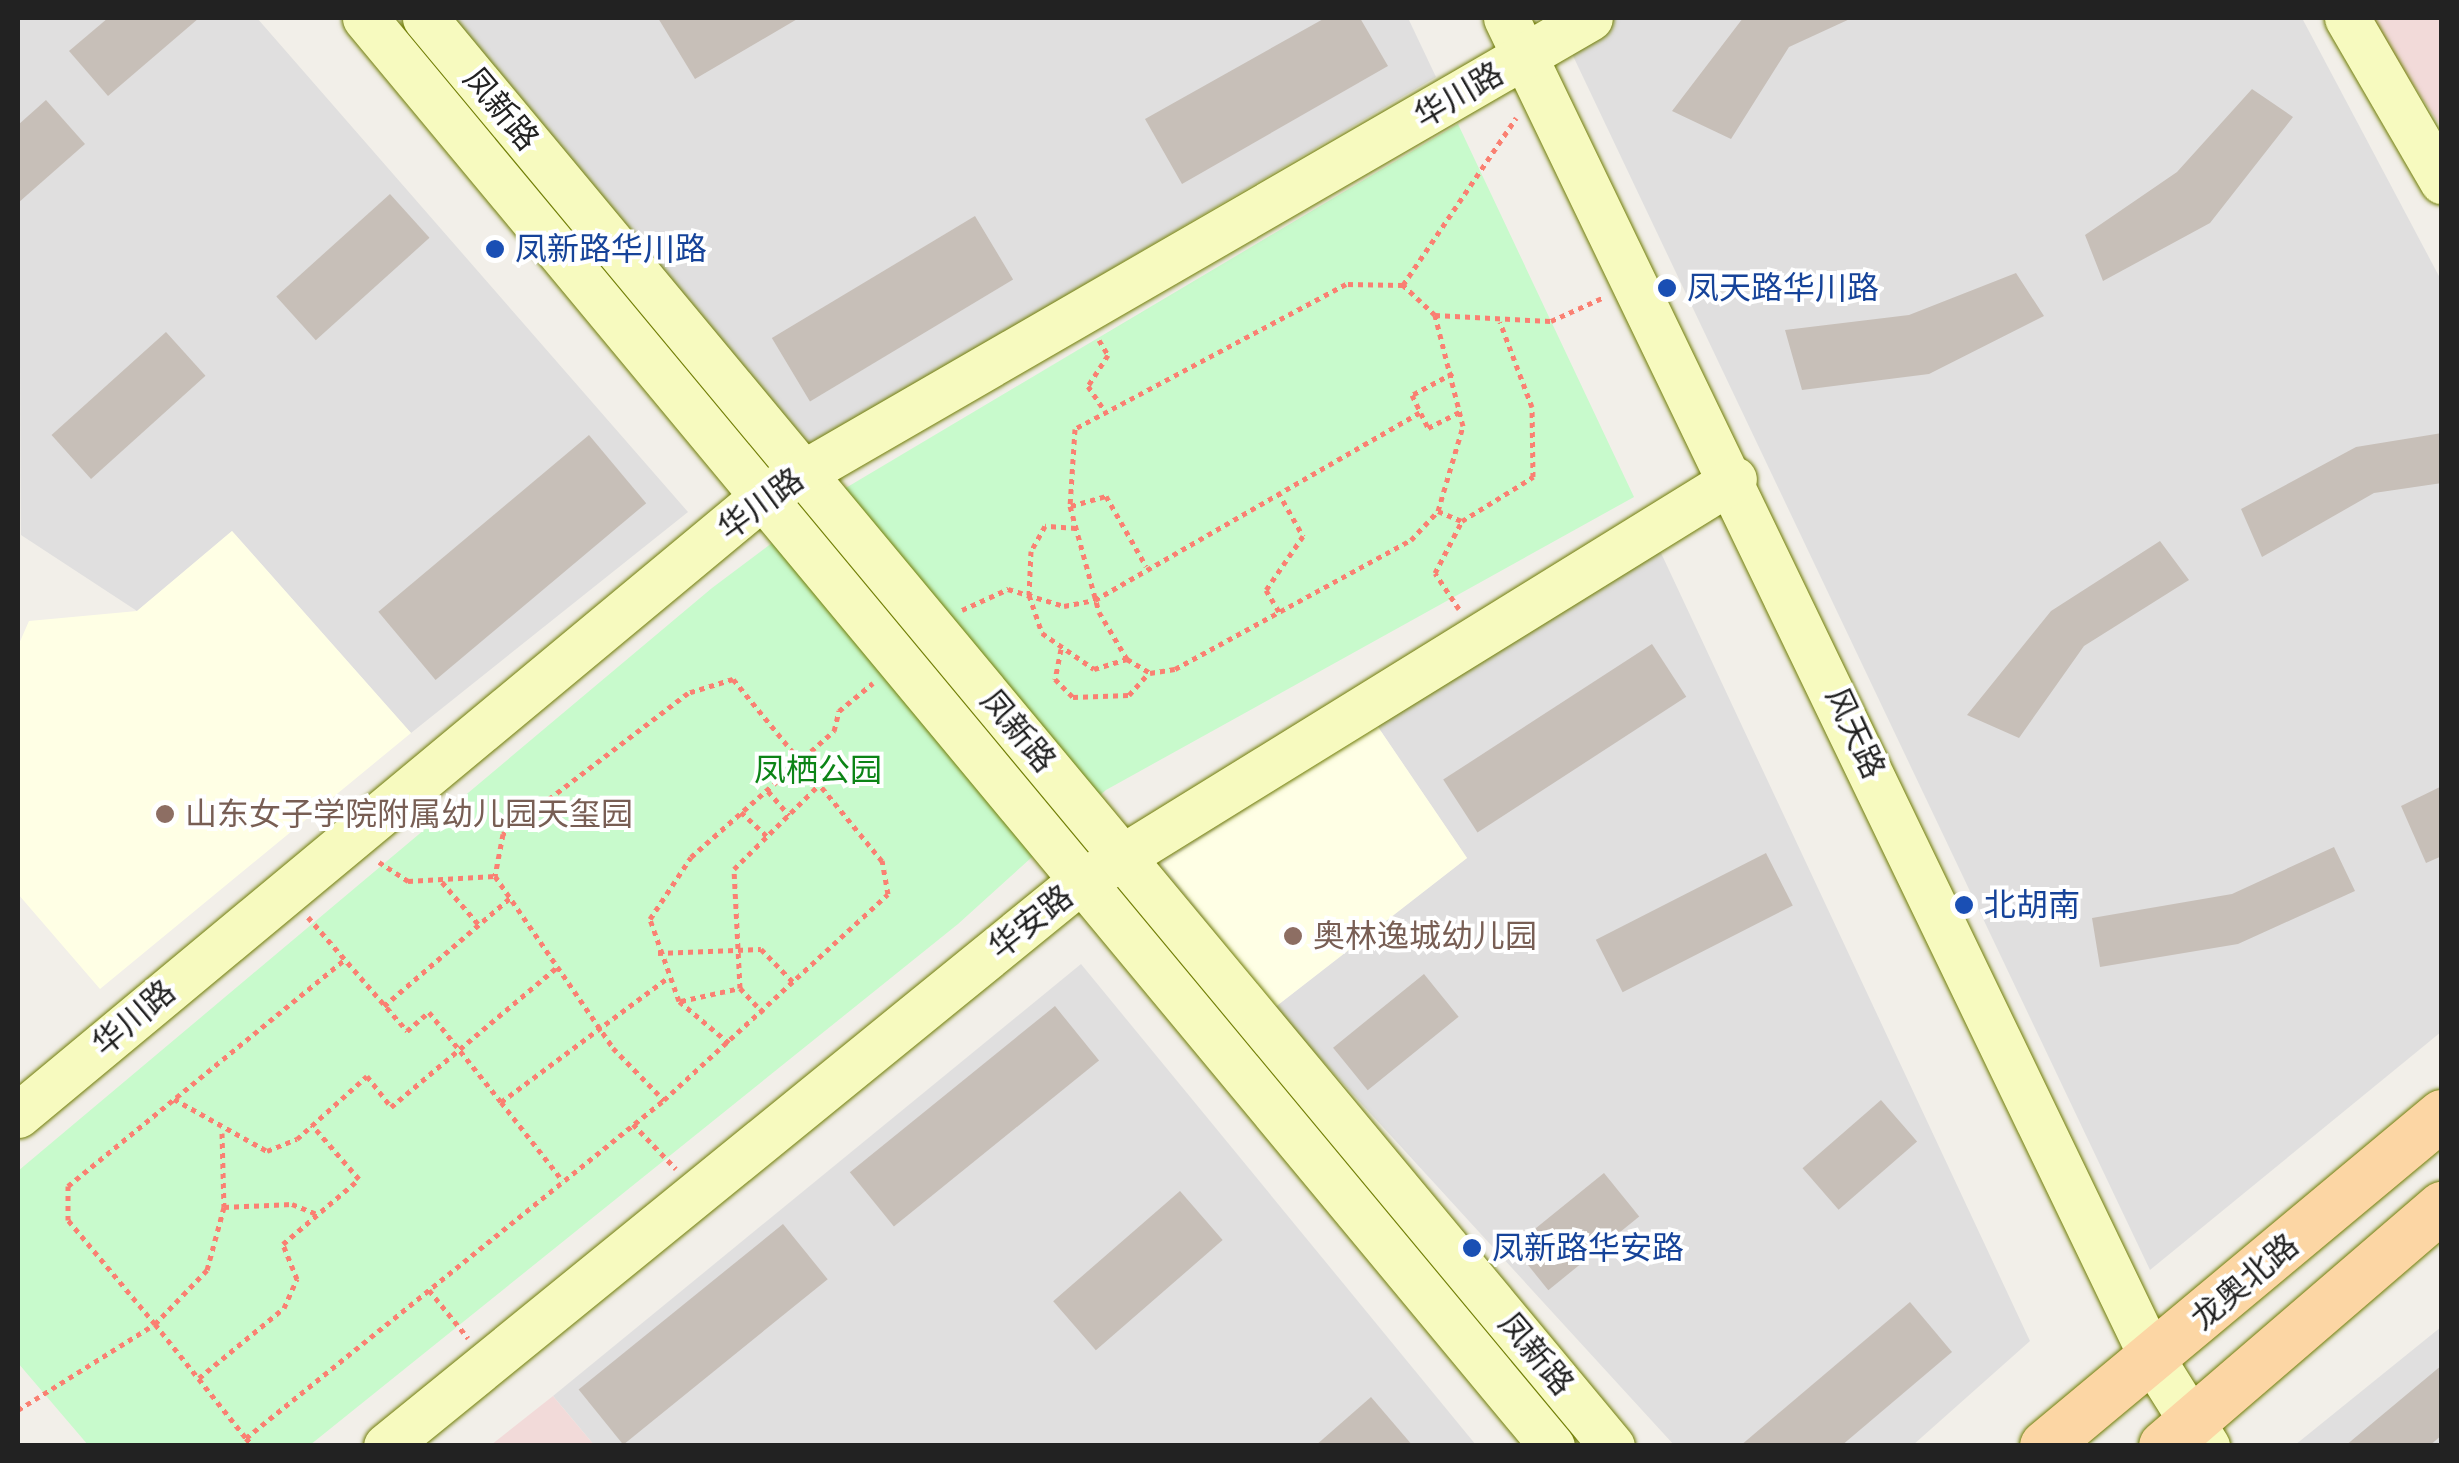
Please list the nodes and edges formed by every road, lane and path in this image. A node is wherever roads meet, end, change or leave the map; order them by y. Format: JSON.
{"nodes":[{"id":1,"x":365,"y":18,"type":"edge"},
{"id":2,"x":425,"y":18,"type":"edge"},
{"id":3,"x":1590,"y":18,"type":"edge"},
{"id":4,"x":2347,"y":18,"type":"edge"},
{"id":5,"x":1523,"y":53,"type":"edge"},
{"id":6,"x":2442,"y":181,"type":"edge"},
{"id":7,"x":1637,"y":282,"type":"junction"},
{"id":8,"x":1403,"y":285,"type":"junction"},
{"id":9,"x":1436,"y":315,"type":"junction"},
{"id":10,"x":1500,"y":322,"type":"junction"},
{"id":11,"x":1098,"y":338,"type":"dead end"},
{"id":12,"x":1452,"y":372,"type":"junction"},
{"id":13,"x":1461,"y":410,"type":"junction"},
{"id":14,"x":1420,"y":412,"type":"junction"},
{"id":15,"x":1106,"y":413,"type":"junction"},
{"id":16,"x":803,"y":473,"type":"junction"},
{"id":17,"x":1734,"y":479,"type":"junction"},
{"id":18,"x":1278,"y":492,"type":"junction"},
{"id":19,"x":763,"y":496,"type":"junction"},
{"id":20,"x":1070,"y":506,"type":"junction"},
{"id":21,"x":1438,"y":510,"type":"junction"},
{"id":22,"x":1462,"y":521,"type":"junction"},
{"id":23,"x":1076,"y":528,"type":"junction"},
{"id":24,"x":1146,"y":566,"type":"junction"},
{"id":25,"x":1029,"y":595,"type":"junction"},
{"id":26,"x":1452,"y":598,"type":"dead end"},
{"id":27,"x":1095,"y":600,"type":"junction"},
{"id":28,"x":1279,"y":612,"type":"junction"},
{"id":29,"x":936,"y":632,"type":"junction"},
{"id":30,"x":1060,"y":648,"type":"junction"},
{"id":31,"x":1126,"y":658,"type":"junction"},
{"id":32,"x":900,"y":661,"type":"junction"},
{"id":33,"x":1150,"y":673,"type":"junction"},
{"id":34,"x":799,"y":762,"type":"junction"},
{"id":35,"x":818,"y":786,"type":"junction"},
{"id":36,"x":767,"y":790,"type":"junction"},
{"id":37,"x":741,"y":812,"type":"junction"},
{"id":38,"x":789,"y":815,"type":"junction"},
{"id":39,"x":768,"y":837,"type":"junction"},
{"id":40,"x":1123,"y":857,"type":"junction"},
{"id":41,"x":382,"y":866,"type":"dead end"},
{"id":42,"x":495,"y":876,"type":"junction"},
{"id":43,"x":441,"y":881,"type":"junction"},
{"id":44,"x":1083,"y":881,"type":"junction"},
{"id":45,"x":286,"y":892,"type":"junction"},
{"id":46,"x":510,"y":898,"type":"junction"},
{"id":47,"x":480,"y":924,"type":"junction"},
{"id":48,"x":658,"y":953,"type":"junction"},
{"id":49,"x":344,"y":960,"type":"junction"},
{"id":50,"x":557,"y":967,"type":"junction"},
{"id":51,"x":666,"y":979,"type":"junction"},
{"id":52,"x":795,"y":984,"type":"junction"},
{"id":53,"x":740,"y":988,"type":"junction"},
{"id":54,"x":679,"y":1001,"type":"junction"},
{"id":55,"x":384,"y":1006,"type":"junction"},
{"id":56,"x":763,"y":1013,"type":"junction"},
{"id":57,"x":597,"y":1025,"type":"junction"},
{"id":58,"x":729,"y":1043,"type":"junction"},
{"id":59,"x":174,"y":1100,"type":"junction"},
{"id":60,"x":664,"y":1100,"type":"junction"},
{"id":61,"x":501,"y":1102,"type":"junction"},
{"id":62,"x":18,"y":1115,"type":"edge"},
{"id":63,"x":2442,"y":1115,"type":"edge"},
{"id":64,"x":633,"y":1124,"type":"junction"},
{"id":65,"x":312,"y":1125,"type":"junction"},
{"id":66,"x":222,"y":1133,"type":"junction"},
{"id":67,"x":666,"y":1159,"type":"dead end"},
{"id":68,"x":563,"y":1181,"type":"junction"},
{"id":69,"x":224,"y":1207,"type":"junction"},
{"id":70,"x":2442,"y":1207,"type":"edge"},
{"id":71,"x":317,"y":1214,"type":"junction"},
{"id":72,"x":429,"y":1290,"type":"junction"},
{"id":73,"x":155,"y":1324,"type":"junction"},
{"id":74,"x":458,"y":1326,"type":"dead end"},
{"id":75,"x":2153,"y":1360,"type":"junction"},
{"id":76,"x":198,"y":1378,"type":"junction"},
{"id":77,"x":18,"y":1410,"type":"edge"},
{"id":78,"x":246,"y":1438,"type":"junction"},
{"id":79,"x":2187,"y":1439,"type":"edge"},
{"id":80,"x":253,"y":1446,"type":"edge"},
{"id":81,"x":386,"y":1446,"type":"edge"},
{"id":82,"x":1552,"y":1446,"type":"edge"},
{"id":83,"x":1612,"y":1446,"type":"edge"},
{"id":84,"x":2045,"y":1446,"type":"edge"}],
"edges":[{"from":1,"to":19,"type":"street"},
{"from":2,"to":16,"type":"street","name":"凤新路"},
{"from":3,"to":5,"type":"street","name":"华川路"},
{"from":4,"to":6,"type":"street"},
{"from":5,"to":7,"type":"street","name":"风天路"},
{"from":5,"to":8,"type":"path"},
{"from":5,"to":16,"type":"street","name":"华川路"},
{"from":7,"to":10,"type":"path"},
{"from":7,"to":17,"type":"street","name":"风天路"},
{"from":8,"to":9,"type":"path"},
{"from":8,"to":15,"type":"path"},
{"from":9,"to":10,"type":"path"},
{"from":9,"to":12,"type":"path"},
{"from":10,"to":22,"type":"path"},
{"from":11,"to":15,"type":"path"},
{"from":12,"to":13,"type":"path"},
{"from":12,"to":14,"type":"path"},
{"from":13,"to":14,"type":"path"},
{"from":13,"to":21,"type":"path"},
{"from":14,"to":18,"type":"path"},
{"from":15,"to":20,"type":"path"},
{"from":16,"to":19,"type":"street","name":"华川路"},
{"from":16,"to":29,"type":"street","name":"凤新路"},
{"from":17,"to":40,"type":"street","name":"华安路"},
{"from":17,"to":75,"type":"street","name":"风天路"},
{"from":18,"to":24,"type":"path"},
{"from":18,"to":28,"type":"path"},
{"from":19,"to":32,"type":"street"},
{"from":19,"to":45,"type":"street","name":"华川路"},
{"from":20,"to":23,"type":"path"},
{"from":20,"to":24,"type":"path"},
{"from":21,"to":22,"type":"path"},
{"from":21,"to":28,"type":"path"},
{"from":22,"to":26,"type":"path"},
{"from":23,"to":25,"type":"path"},
{"from":23,"to":27,"type":"path"},
{"from":24,"to":27,"type":"path"},
{"from":25,"to":27,"type":"path"},
{"from":25,"to":29,"type":"path"},
{"from":25,"to":30,"type":"path"},
{"from":27,"to":31,"type":"path"},
{"from":28,"to":33,"type":"path"},
{"from":29,"to":40,"type":"street","name":"凤新路"},
{"from":30,"to":31,"type":"path"},
{"from":30,"to":33,"type":"path"},
{"from":31,"to":33,"type":"path"},
{"from":32,"to":34,"type":"path"},
{"from":32,"to":44,"type":"street"},
{"from":34,"to":35,"type":"path"},
{"from":34,"to":36,"type":"path"},
{"from":34,"to":42,"type":"path"},
{"from":35,"to":38,"type":"path"},
{"from":35,"to":52,"type":"path"},
{"from":36,"to":37,"type":"path"},
{"from":36,"to":38,"type":"path"},
{"from":37,"to":39,"type":"path"},
{"from":37,"to":48,"type":"path"},
{"from":38,"to":39,"type":"path"},
{"from":39,"to":53,"type":"path"},
{"from":40,"to":44,"type":"street","name":"华安路"},
{"from":40,"to":83,"type":"street","name":"凤新路"},
{"from":41,"to":43,"type":"path"},
{"from":42,"to":43,"type":"path"},
{"from":42,"to":46,"type":"path"},
{"from":43,"to":47,"type":"path"},
{"from":44,"to":81,"type":"street","name":"华安路"},
{"from":44,"to":82,"type":"street"},
{"from":45,"to":49,"type":"path"},
{"from":45,"to":62,"type":"street","name":"华川路"},
{"from":46,"to":47,"type":"path"},
{"from":46,"to":50,"type":"path"},
{"from":47,"to":55,"type":"path"},
{"from":48,"to":51,"type":"path"},
{"from":48,"to":52,"type":"path"},
{"from":49,"to":55,"type":"path"},
{"from":49,"to":59,"type":"path"},
{"from":50,"to":57,"type":"path"},
{"from":50,"to":65,"type":"path"},
{"from":51,"to":54,"type":"path"},
{"from":51,"to":57,"type":"path"},
{"from":52,"to":56,"type":"path"},
{"from":53,"to":54,"type":"path"},
{"from":53,"to":56,"type":"path"},
{"from":54,"to":58,"type":"path"},
{"from":55,"to":61,"type":"path"},
{"from":56,"to":58,"type":"path"},
{"from":57,"to":60,"type":"path"},
{"from":57,"to":61,"type":"path"},
{"from":58,"to":60,"type":"path"},
{"from":59,"to":66,"type":"path"},
{"from":59,"to":73,"type":"path"},
{"from":60,"to":64,"type":"path"},
{"from":61,"to":68,"type":"path"},
{"from":63,"to":75,"type":"main road","name":"龙奥北路"},
{"from":64,"to":67,"type":"path"},
{"from":64,"to":68,"type":"path"},
{"from":65,"to":66,"type":"path"},
{"from":65,"to":71,"type":"path"},
{"from":66,"to":69,"type":"path"},
{"from":68,"to":72,"type":"path"},
{"from":69,"to":71,"type":"path"},
{"from":69,"to":73,"type":"path"},
{"from":70,"to":79,"type":"main road"},
{"from":71,"to":76,"type":"path"},
{"from":72,"to":74,"type":"path"},
{"from":72,"to":78,"type":"path"},
{"from":73,"to":76,"type":"path"},
{"from":73,"to":77,"type":"path"},
{"from":75,"to":79,"type":"street","name":"风天路"},
{"from":75,"to":84,"type":"main road","name":"龙奥北路"},
{"from":76,"to":78,"type":"path"},
{"from":78,"to":80,"type":"path"}]}
